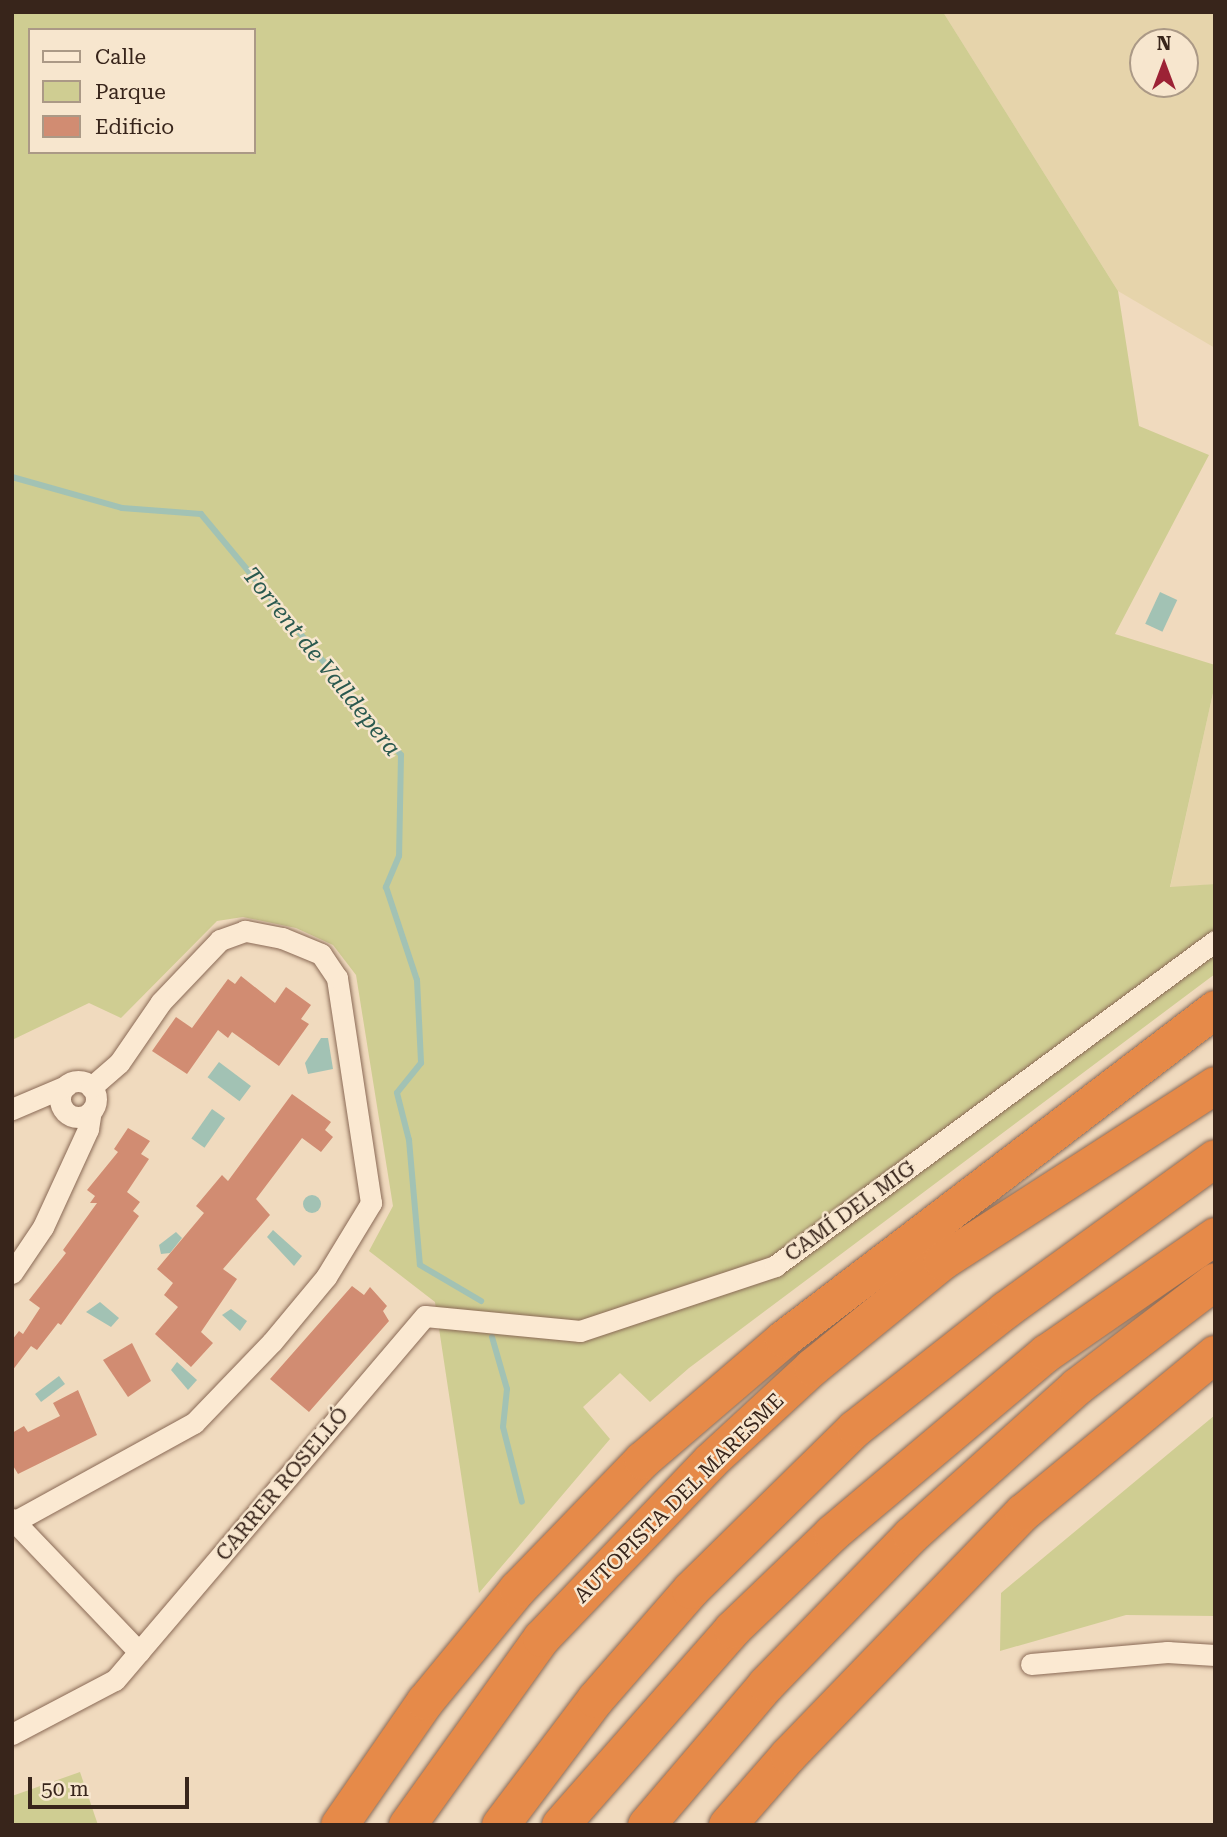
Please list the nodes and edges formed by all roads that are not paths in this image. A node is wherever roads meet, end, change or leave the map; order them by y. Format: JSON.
{"nodes":[{"id":1,"x":1215,"y":941,"type":"edge"},
{"id":2,"x":1215,"y":1009,"type":"edge"},
{"id":3,"x":1215,"y":1085,"type":"edge"},
{"id":4,"x":66,"y":1086,"type":"junction"},
{"id":5,"x":91,"y":1087,"type":"junction"},
{"id":6,"x":12,"y":1110,"type":"edge"},
{"id":7,"x":91,"y":1111,"type":"junction"},
{"id":8,"x":66,"y":1112,"type":"junction"},
{"id":9,"x":1215,"y":1158,"type":"edge"},
{"id":10,"x":70,"y":1166,"type":"junction"},
{"id":11,"x":996,"y":1224,"type":"junction"},
{"id":12,"x":1215,"y":1236,"type":"edge"},
{"id":13,"x":12,"y":1273,"type":"edge"},
{"id":14,"x":1215,"y":1281,"type":"edge"},
{"id":15,"x":425,"y":1316,"type":"joint"},
{"id":16,"x":783,"y":1339,"type":"junction"},
{"id":17,"x":1215,"y":1354,"type":"edge"},
{"id":18,"x":14,"y":1521,"type":"edge"},
{"id":19,"x":139,"y":1652,"type":"junction"},
{"id":20,"x":1215,"y":1655,"type":"edge"},
{"id":21,"x":1031,"y":1664,"type":"dead end"},
{"id":22,"x":12,"y":1734,"type":"edge"},
{"id":23,"x":732,"y":1820,"type":"edge"},
{"id":24,"x":339,"y":1825,"type":"edge"},
{"id":25,"x":407,"y":1825,"type":"edge"},
{"id":26,"x":500,"y":1825,"type":"edge"},
{"id":27,"x":560,"y":1825,"type":"edge"},
{"id":28,"x":646,"y":1825,"type":"edge"}],
"edges":[{"from":1,"to":15,"type":"street","name":"CAMÍ DEL MIG"},
{"from":2,"to":16,"type":"highway"},
{"from":3,"to":11,"type":"highway","name":"AUTOPISTA DEL MARESME"},
{"from":4,"to":5,"type":"street"},
{"from":4,"to":6,"type":"street"},
{"from":4,"to":8,"type":"street"},
{"from":5,"to":7,"type":"street"},
{"from":5,"to":18,"type":"street"},
{"from":6,"to":8,"type":"street"},
{"from":7,"to":8,"type":"street"},
{"from":7,"to":10,"type":"street"},
{"from":8,"to":10,"type":"street"},
{"from":9,"to":26,"type":"highway"},
{"from":10,"to":13,"type":"street"},
{"from":11,"to":16,"type":"highway"},
{"from":11,"to":25,"type":"highway","name":"AUTOPISTA DEL MARESME"},
{"from":12,"to":27,"type":"highway"},
{"from":14,"to":28,"type":"highway"},
{"from":15,"to":19,"type":"street","name":"CARRER ROSELLÓ"},
{"from":16,"to":24,"type":"highway"},
{"from":17,"to":23,"type":"highway"},
{"from":18,"to":19,"type":"street"},
{"from":19,"to":22,"type":"street","name":"CARRER ROSELLÓ"},
{"from":20,"to":21,"type":"street"}]}
